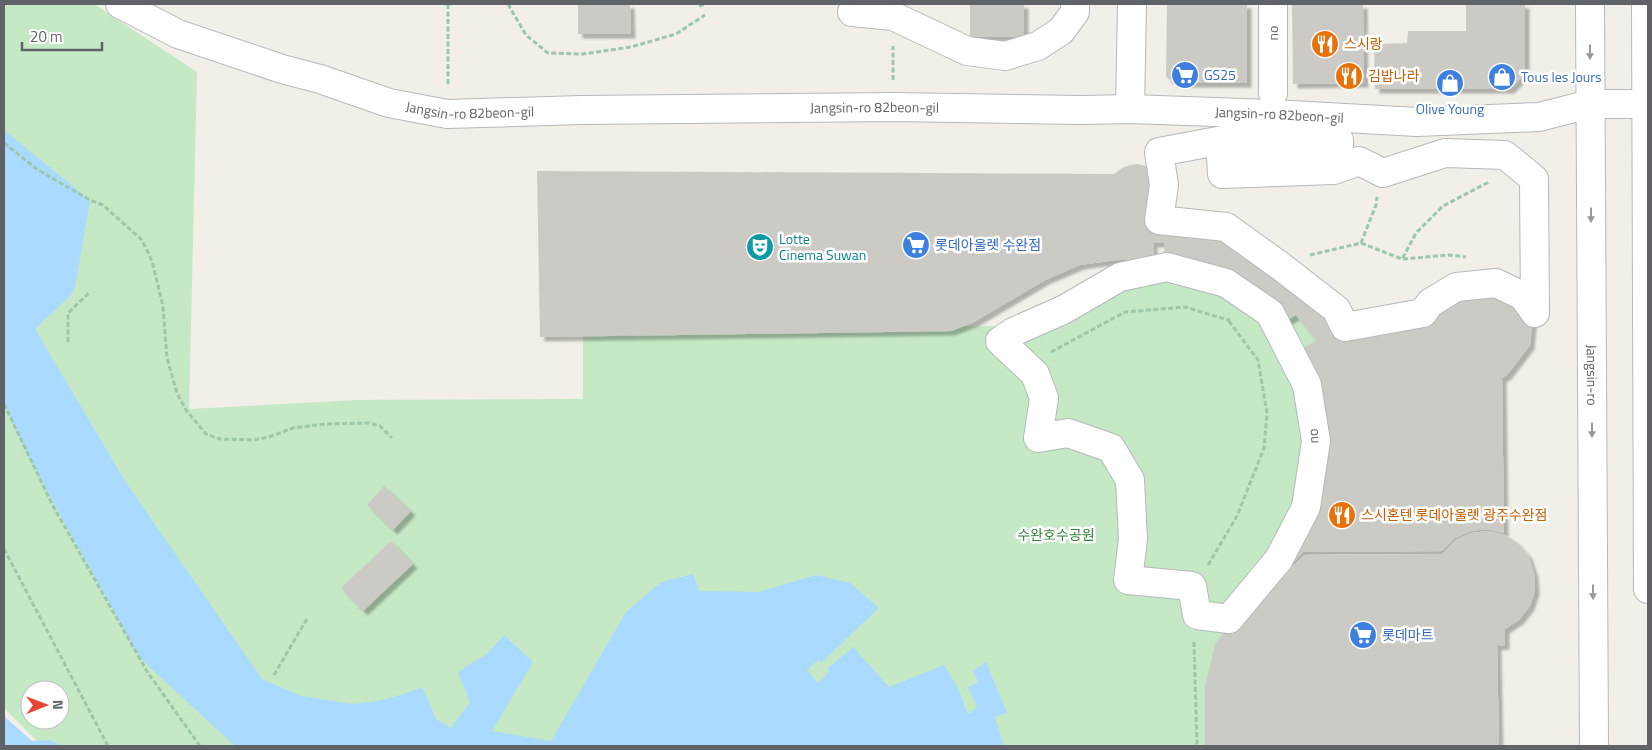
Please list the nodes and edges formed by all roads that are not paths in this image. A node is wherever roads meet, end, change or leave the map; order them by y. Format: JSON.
{"nodes":[{"id":1,"x":120,"y":4,"type":"edge"},
{"id":2,"x":1076,"y":4,"type":"edge"},
{"id":3,"x":1132,"y":4,"type":"edge"},
{"id":4,"x":1273,"y":4,"type":"edge"},
{"id":5,"x":1590,"y":4,"type":"edge"},
{"id":6,"x":1646,"y":4,"type":"edge"},
{"id":7,"x":852,"y":12,"type":"dead end"},
{"id":8,"x":1273,"y":93,"type":"dead end"},
{"id":9,"x":1590,"y":104,"type":"junction"},
{"id":10,"x":1646,"y":104,"type":"junction"},
{"id":11,"x":1130,"y":109,"type":"junction"},
{"id":12,"x":1380,"y":172,"type":"joint"},
{"id":13,"x":1648,"y":589,"type":"edge"},
{"id":14,"x":1193,"y":591,"type":"joint"},
{"id":15,"x":1594,"y":746,"type":"edge"}],
"edges":[{"from":1,"to":11,"type":"street","name":"Jangsin-ro 82beon-gil"},
{"from":2,"to":7,"type":"street"},
{"from":3,"to":11,"type":"street"},
{"from":4,"to":8,"type":"street","name":"no"},
{"from":5,"to":9,"type":"street","name":"Jangsin-ro","one_way":true},
{"from":6,"to":10,"type":"street"},
{"from":9,"to":10,"type":"street","name":"Jangsin-ro 82beon-gil"},
{"from":9,"to":11,"type":"street","name":"Jangsin-ro 82beon-gil"},
{"from":9,"to":15,"type":"street","name":"Jangsin-ro","one_way":true},
{"from":10,"to":13,"type":"street"},
{"from":12,"to":12,"type":"street"},
{"from":14,"to":14,"type":"street","name":"no"}]}
